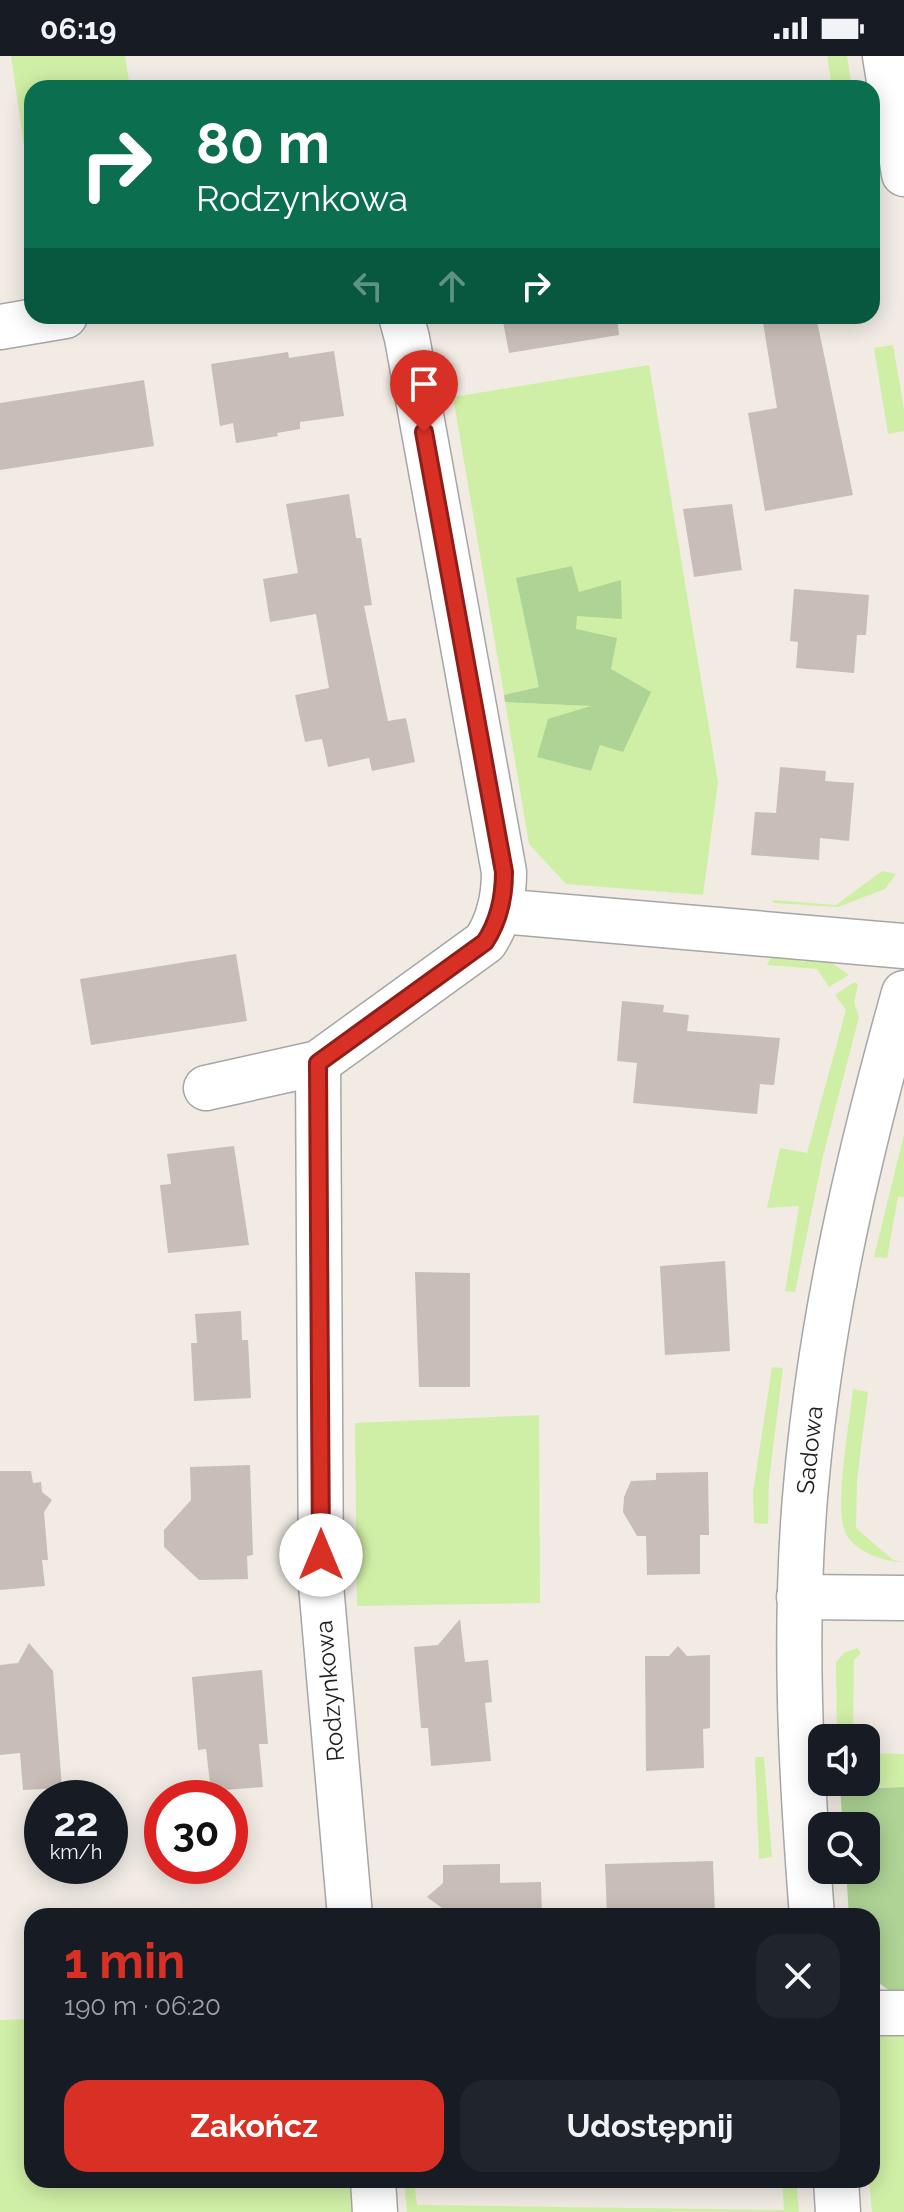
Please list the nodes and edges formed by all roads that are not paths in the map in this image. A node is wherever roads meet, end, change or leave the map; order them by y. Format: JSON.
{"nodes":[{"id":1,"x":885,"y":56,"type":"edge"},
{"id":2,"x":904,"y":174,"type":"edge"},
{"id":3,"x":24,"y":323,"type":"edge"},
{"id":4,"x":402,"y":324,"type":"edge"},
{"id":5,"x":0,"y":327,"type":"edge"},
{"id":6,"x":499,"y":911,"type":"junction"},
{"id":7,"x":904,"y":946,"type":"edge"},
{"id":8,"x":904,"y":993,"type":"edge"},
{"id":9,"x":318,"y":1063,"type":"junction"},
{"id":10,"x":206,"y":1088,"type":"dead end"},
{"id":11,"x":799,"y":1597,"type":"junction"},
{"id":12,"x":904,"y":1598,"type":"edge"},
{"id":13,"x":349,"y":1908,"type":"edge"},
{"id":14,"x":811,"y":1908,"type":"edge"},
{"id":15,"x":880,"y":2013,"type":"edge"},
{"id":16,"x":904,"y":2013,"type":"edge"},
{"id":17,"x":374,"y":2188,"type":"edge"},
{"id":18,"x":836,"y":2188,"type":"edge"},
{"id":19,"x":375,"y":2212,"type":"edge"},
{"id":20,"x":838,"y":2212,"type":"edge"}],
"edges":[{"from":1,"to":2,"type":"street"},
{"from":3,"to":5,"type":"street"},
{"from":4,"to":6,"type":"street"},
{"from":6,"to":7,"type":"street"},
{"from":6,"to":9,"type":"street"},
{"from":8,"to":11,"type":"street","name":"Sadowa"},
{"from":9,"to":10,"type":"street"},
{"from":9,"to":13,"type":"street","name":"Rodzynkowa"},
{"from":11,"to":12,"type":"street"},
{"from":11,"to":14,"type":"street","name":"Sadowa"},
{"from":15,"to":16,"type":"street"},
{"from":17,"to":19,"type":"street"},
{"from":18,"to":20,"type":"street"}]}
